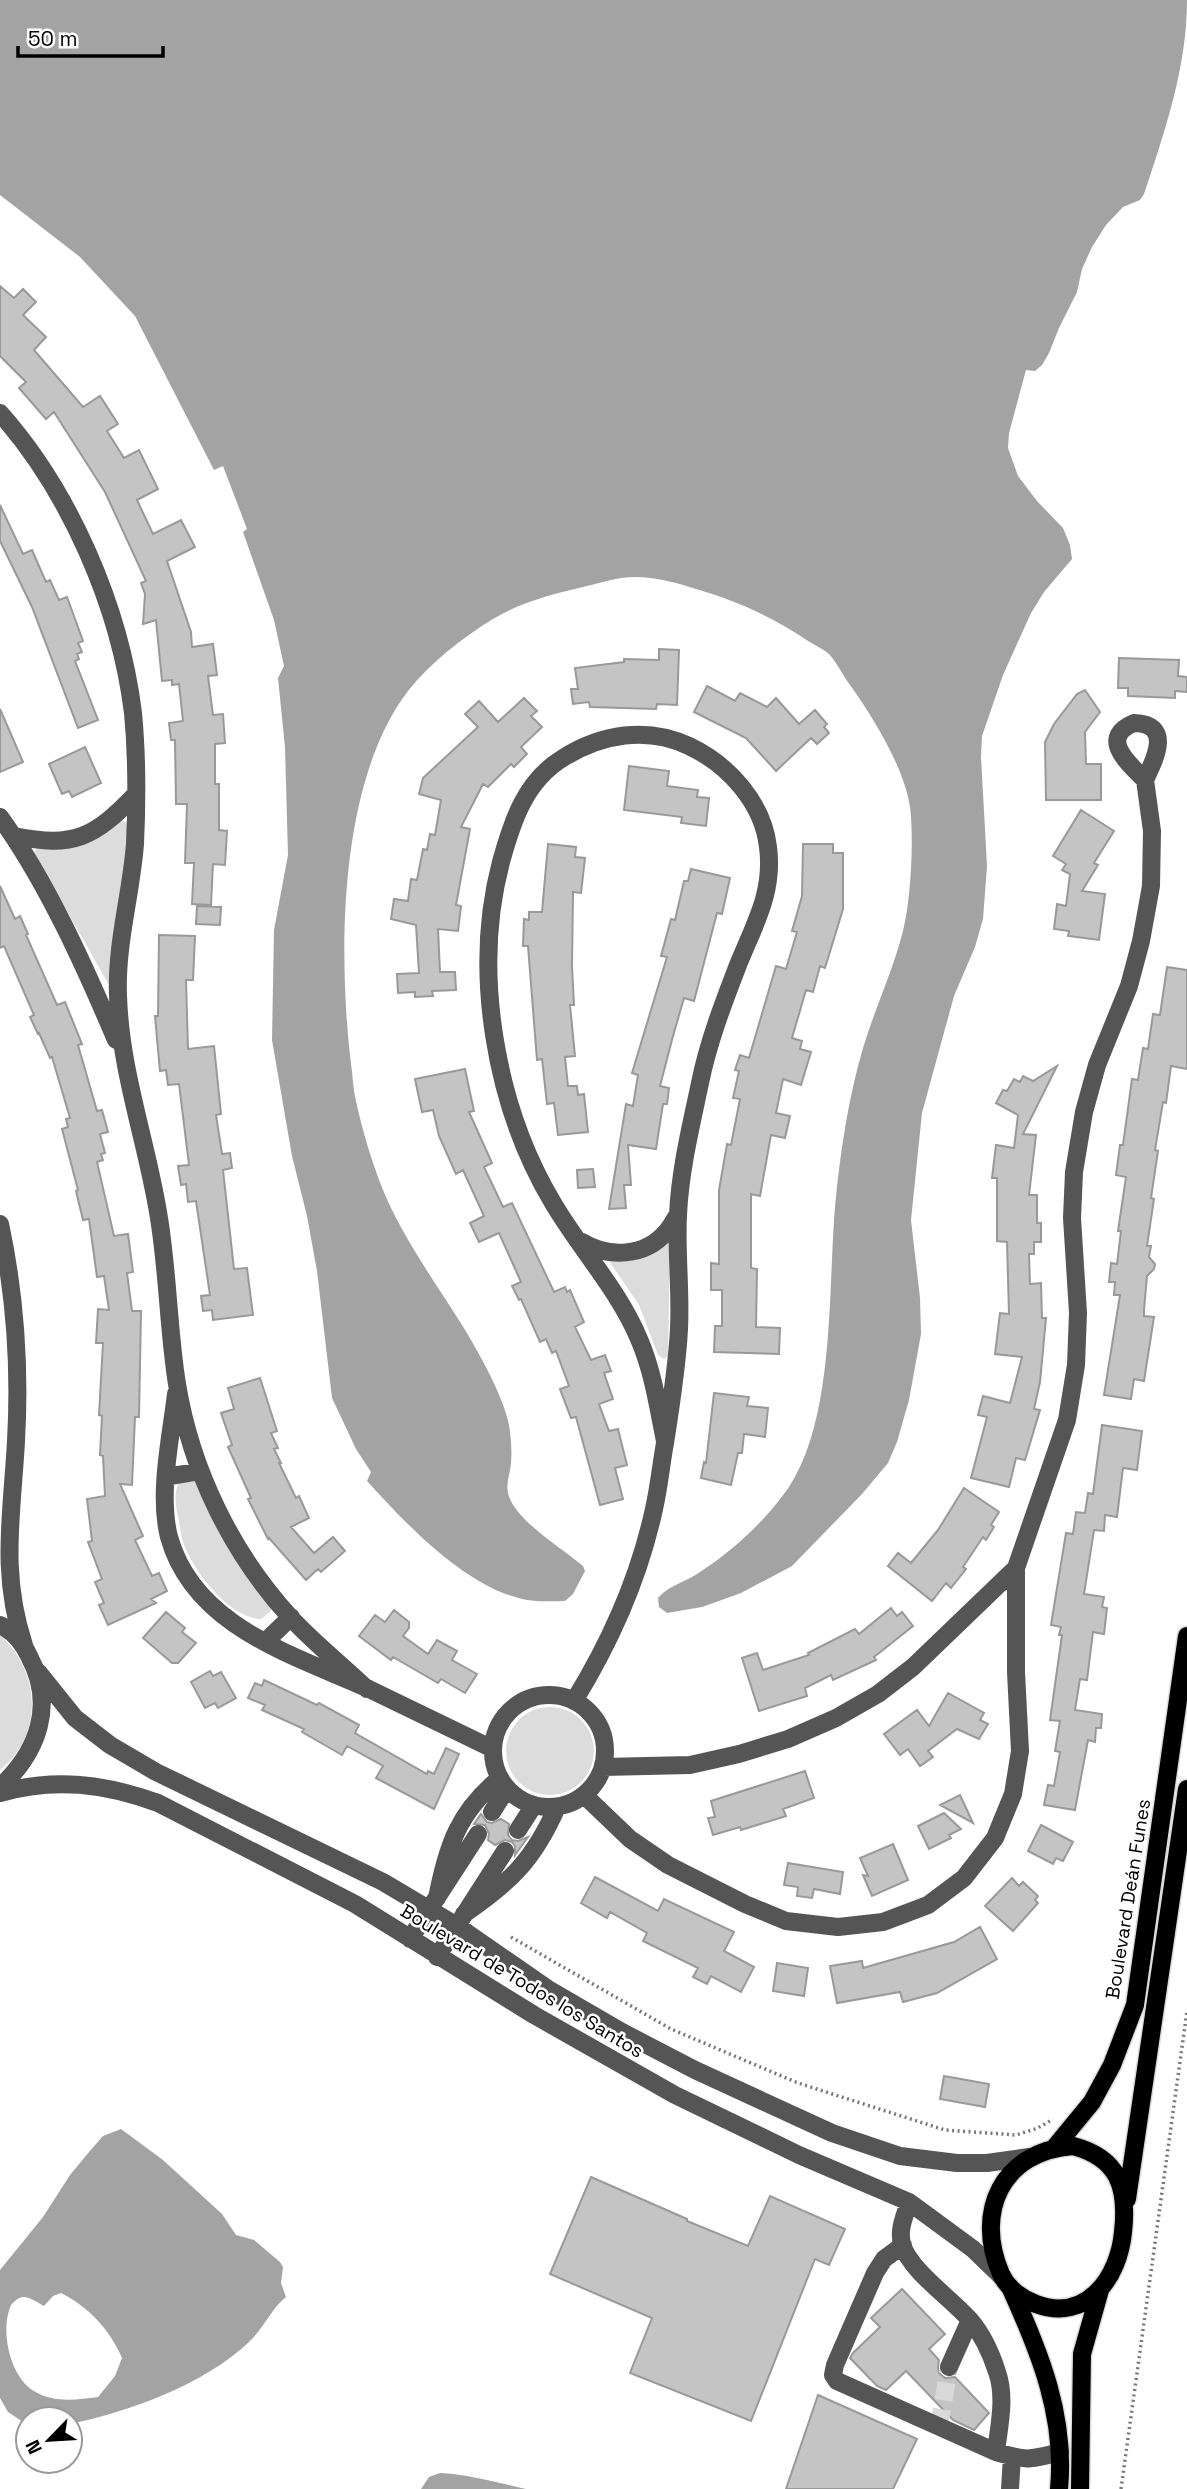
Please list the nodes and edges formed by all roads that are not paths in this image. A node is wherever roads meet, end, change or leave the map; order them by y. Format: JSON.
{"nodes":[{"id":1,"x":0,"y":413,"type":"edge"},
{"id":2,"x":1145,"y":780,"type":"dead end"},
{"id":3,"x":136,"y":794,"type":"junction"},
{"id":4,"x":0,"y":817,"type":"edge"},
{"id":5,"x":13,"y":836,"type":"junction"},
{"id":6,"x":123,"y":1056,"type":"junction"},
{"id":7,"x":678,"y":1213,"type":"junction"},
{"id":8,"x":0,"y":1224,"type":"edge"},
{"id":9,"x":576,"y":1238,"type":"junction"},
{"id":10,"x":177,"y":1385,"type":"junction"},
{"id":11,"x":665,"y":1441,"type":"junction"},
{"id":12,"x":200,"y":1471,"type":"junction"},
{"id":13,"x":166,"y":1477,"type":"junction"},
{"id":14,"x":1016,"y":1568,"type":"junction"},
{"id":15,"x":291,"y":1618,"type":"junction"},
{"id":16,"x":0,"y":1625,"type":"edge"},
{"id":17,"x":1187,"y":1636,"type":"edge"},
{"id":18,"x":265,"y":1642,"type":"junction"},
{"id":19,"x":24,"y":1645,"type":"junction"},
{"id":20,"x":38,"y":1672,"type":"junction"},
{"id":21,"x":367,"y":1689,"type":"junction"},
{"id":22,"x":574,"y":1701,"type":"junction"},
{"id":23,"x":493,"y":1749,"type":"junction"},
{"id":24,"x":603,"y":1767,"type":"junction"},
{"id":25,"x":503,"y":1783,"type":"junction"},
{"id":26,"x":0,"y":1787,"type":"edge"},
{"id":27,"x":1187,"y":1789,"type":"edge"},
{"id":28,"x":0,"y":1793,"type":"edge"},
{"id":29,"x":584,"y":1795,"type":"junction"},
{"id":30,"x":534,"y":1805,"type":"junction"},
{"id":31,"x":558,"y":1807,"type":"junction"},
{"id":32,"x":492,"y":1812,"type":"dead end"},
{"id":33,"x":518,"y":1830,"type":"dead end"},
{"id":34,"x":478,"y":1834,"type":"dead end"},
{"id":35,"x":505,"y":1852,"type":"dead end"},
{"id":36,"x":464,"y":1857,"type":"junction"},
{"id":37,"x":490,"y":1874,"type":"junction"},
{"id":38,"x":433,"y":1903,"type":"junction"},
{"id":39,"x":461,"y":1920,"type":"junction"},
{"id":40,"x":410,"y":1939,"type":"junction"},
{"id":41,"x":438,"y":1957,"type":"junction"},
{"id":42,"x":1055,"y":2147,"type":"junction"},
{"id":43,"x":1029,"y":2157,"type":"junction"},
{"id":44,"x":909,"y":2202,"type":"junction"},
{"id":45,"x":1126,"y":2206,"type":"junction"},
{"id":46,"x":903,"y":2245,"type":"junction"},
{"id":47,"x":1006,"y":2283,"type":"junction"},
{"id":48,"x":1100,"y":2290,"type":"junction"},
{"id":49,"x":970,"y":2320,"type":"junction"},
{"id":50,"x":949,"y":2367,"type":"tunnel mouth"},
{"id":51,"x":1060,"y":2452,"type":"junction"},
{"id":52,"x":1004,"y":2454,"type":"junction"},
{"id":53,"x":1010,"y":2489,"type":"edge"},
{"id":54,"x":1059,"y":2489,"type":"edge"},
{"id":55,"x":1080,"y":2489,"type":"edge"}],
"edges":[{"from":1,"to":3,"type":"street"},
{"from":2,"to":14,"type":"street"},
{"from":3,"to":5,"type":"street"},
{"from":3,"to":6,"type":"street"},
{"from":4,"to":5,"type":"street"},
{"from":5,"to":6,"type":"street"},
{"from":6,"to":10,"type":"street"},
{"from":7,"to":9,"type":"street"},
{"from":7,"to":9,"type":"street"},
{"from":7,"to":11,"type":"street"},
{"from":8,"to":19,"type":"street"},
{"from":9,"to":11,"type":"street"},
{"from":10,"to":12,"type":"street"},
{"from":10,"to":13,"type":"street"},
{"from":11,"to":22,"type":"street"},
{"from":12,"to":13,"type":"street"},
{"from":12,"to":15,"type":"street"},
{"from":13,"to":18,"type":"street"},
{"from":14,"to":24,"type":"street"},
{"from":14,"to":29,"type":"street"},
{"from":15,"to":18,"type":"street"},
{"from":15,"to":21,"type":"street"},
{"from":16,"to":19,"type":"street"},
{"from":17,"to":42,"type":"main road","name":"Boulevard Deán Funes"},
{"from":18,"to":21,"type":"street"},
{"from":19,"to":20,"type":"street"},
{"from":20,"to":26,"type":"street"},
{"from":20,"to":38,"type":"street","name":"Boulevard de Todos los Santos"},
{"from":21,"to":23,"type":"street"},
{"from":22,"to":23,"type":"street"},
{"from":22,"to":24,"type":"street"},
{"from":23,"to":25,"type":"street"},
{"from":24,"to":29,"type":"street"},
{"from":25,"to":30,"type":"street"},
{"from":25,"to":32,"type":"street"},
{"from":25,"to":38,"type":"street"},
{"from":27,"to":45,"type":"main road"},
{"from":28,"to":40,"type":"street","name":"Boulevard de Todos los Santos"},
{"from":29,"to":31,"type":"street"},
{"from":30,"to":31,"type":"street"},
{"from":30,"to":33,"type":"street"},
{"from":31,"to":39,"type":"street"},
{"from":34,"to":36,"type":"street"},
{"from":35,"to":37,"type":"street"},
{"from":36,"to":37,"type":"street"},
{"from":36,"to":38,"type":"street"},
{"from":37,"to":39,"type":"street"},
{"from":38,"to":39,"type":"street","name":"Boulevard de Todos los Santos"},
{"from":38,"to":40,"type":"street"},
{"from":39,"to":41,"type":"street"},
{"from":39,"to":43,"type":"street","name":"Boulevard de Todos los Santos"},
{"from":40,"to":41,"type":"street","name":"Boulevard de Todos los Santos"},
{"from":41,"to":44,"type":"street","name":"Boulevard de Todos los Santos"},
{"from":42,"to":43,"type":"main road"},
{"from":42,"to":45,"type":"main road"},
{"from":43,"to":47,"type":"main road"},
{"from":44,"to":46,"type":"street"},
{"from":44,"to":47,"type":"street","name":"Boulevard de Todos los Santos"},
{"from":45,"to":48,"type":"main road"},
{"from":46,"to":49,"type":"street"},
{"from":46,"to":52,"type":"street"},
{"from":47,"to":48,"type":"main road"},
{"from":47,"to":51,"type":"main road"},
{"from":48,"to":55,"type":"main road"},
{"from":49,"to":50,"type":"street"},
{"from":49,"to":52,"type":"street"},
{"from":51,"to":52,"type":"street"},
{"from":51,"to":54,"type":"main road"},
{"from":52,"to":53,"type":"street"}]}
